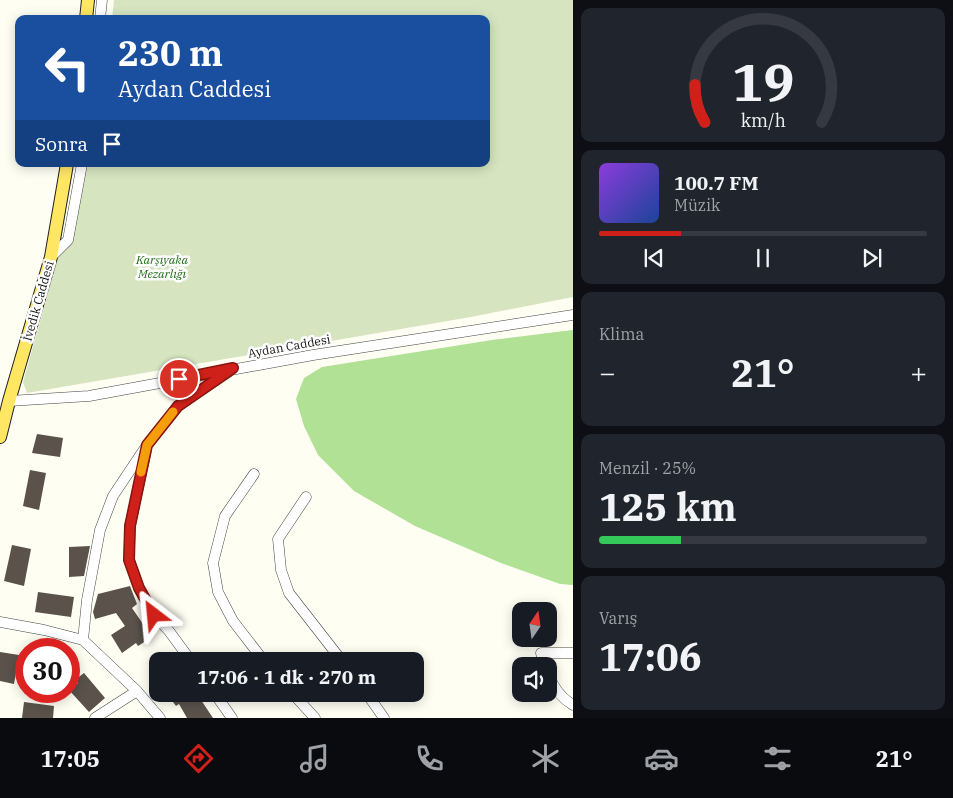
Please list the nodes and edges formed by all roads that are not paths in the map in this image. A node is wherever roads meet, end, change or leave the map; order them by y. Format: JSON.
{"nodes":[{"id":1,"x":88,"y":0,"type":"edge"},
{"id":2,"x":102,"y":0,"type":"edge"},
{"id":3,"x":86,"y":15,"type":"edge"},
{"id":4,"x":100,"y":15,"type":"edge"},
{"id":5,"x":66,"y":167,"type":"edge"},
{"id":6,"x":81,"y":167,"type":"edge"},
{"id":7,"x":51,"y":257,"type":"junction"},
{"id":8,"x":573,"y":315,"type":"edge"},
{"id":9,"x":233,"y":368,"type":"junction"},
{"id":10,"x":3,"y":399,"type":"edge"},
{"id":11,"x":0,"y":437,"type":"edge"},
{"id":12,"x":147,"y":445,"type":"junction"},
{"id":13,"x":254,"y":474,"type":"dead end"},
{"id":14,"x":306,"y":497,"type":"dead end"},
{"id":15,"x":0,"y":622,"type":"edge"},
{"id":16,"x":83,"y":640,"type":"junction"},
{"id":17,"x":184,"y":652,"type":"edge"},
{"id":18,"x":257,"y":652,"type":"edge"},
{"id":19,"x":334,"y":652,"type":"edge"},
{"id":20,"x":573,"y":653,"type":"edge"},
{"id":21,"x":542,"y":657,"type":"edge"},
{"id":22,"x":137,"y":691,"type":"junction"},
{"id":23,"x":557,"y":691,"type":"edge"},
{"id":24,"x":221,"y":702,"type":"edge"},
{"id":25,"x":300,"y":702,"type":"edge"},
{"id":26,"x":372,"y":702,"type":"edge"},
{"id":27,"x":573,"y":705,"type":"edge"},
{"id":28,"x":96,"y":718,"type":"edge"},
{"id":29,"x":160,"y":718,"type":"edge"},
{"id":30,"x":232,"y":718,"type":"edge"},
{"id":31,"x":315,"y":718,"type":"edge"},
{"id":32,"x":384,"y":718,"type":"edge"}],
"edges":[{"from":1,"to":3,"type":"main road"},
{"from":2,"to":4,"type":"street"},
{"from":5,"to":7,"type":"main road","name":"İvedik Caddesi"},
{"from":6,"to":7,"type":"street"},
{"from":7,"to":10,"type":"main road","name":"İvedik Caddesi"},
{"from":8,"to":9,"type":"street","name":"Aydan Caddesi"},
{"from":9,"to":10,"type":"street","name":"Aydan Caddesi"},
{"from":9,"to":12,"type":"street"},
{"from":10,"to":11,"type":"main road","name":"İvedik Caddesi"},
{"from":12,"to":16,"type":"street"},
{"from":12,"to":17,"type":"street"},
{"from":13,"to":18,"type":"street"},
{"from":14,"to":19,"type":"street"},
{"from":15,"to":16,"type":"street"},
{"from":16,"to":22,"type":"street"},
{"from":20,"to":21,"type":"street"},
{"from":22,"to":28,"type":"street"},
{"from":22,"to":29,"type":"street"},
{"from":23,"to":27,"type":"street"},
{"from":24,"to":30,"type":"street"},
{"from":25,"to":31,"type":"street"},
{"from":26,"to":32,"type":"street"}]}
